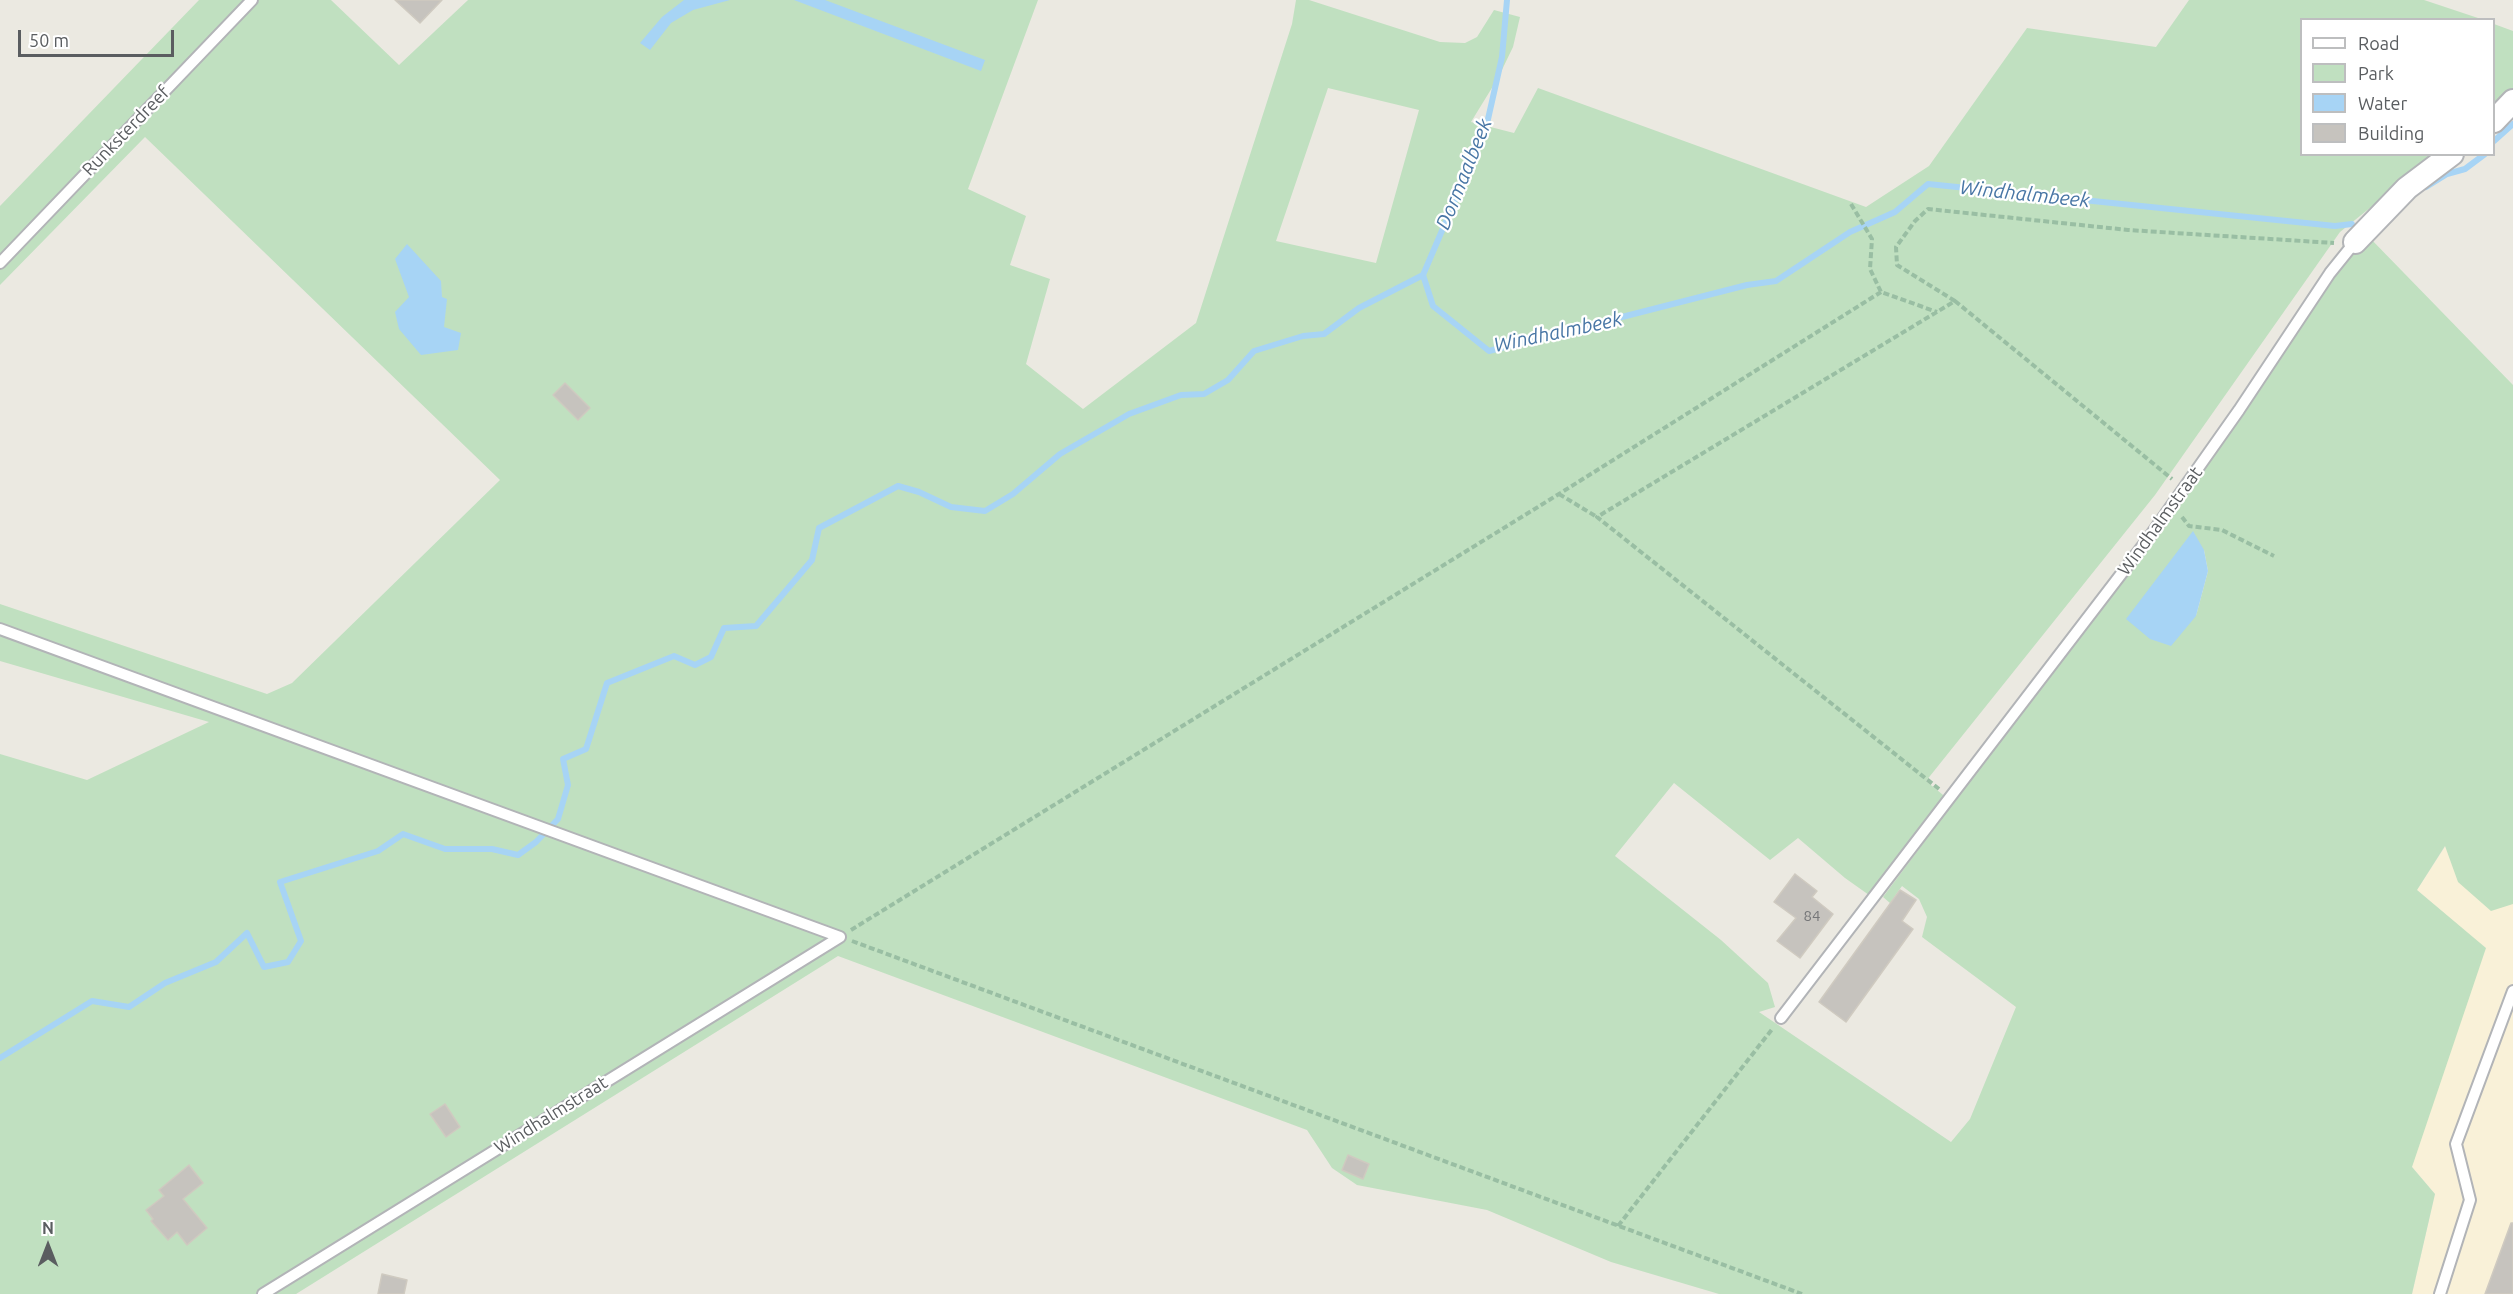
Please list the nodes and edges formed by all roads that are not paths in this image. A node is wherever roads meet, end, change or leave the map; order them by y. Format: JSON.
{"nodes":[{"id":1,"x":252,"y":0,"type":"edge"},
{"id":2,"x":2513,"y":101,"type":"edge"},
{"id":3,"x":2495,"y":119,"type":"edge"},
{"id":4,"x":2449,"y":156,"type":"edge"},
{"id":5,"x":2354,"y":243,"type":"joint"},
{"id":6,"x":0,"y":263,"type":"edge"},
{"id":7,"x":0,"y":629,"type":"edge"},
{"id":8,"x":2513,"y":991,"type":"edge"},
{"id":9,"x":1781,"y":1018,"type":"road end"},
{"id":10,"x":262,"y":1294,"type":"edge"},
{"id":11,"x":2440,"y":1294,"type":"edge"}],
"edges":[{"from":1,"to":6,"type":"lane","name":"Runksterdreef"},
{"from":2,"to":3,"type":"street"},
{"from":4,"to":5,"type":"street","name":"Windhalmstraat"},
{"from":5,"to":9,"type":"lane","name":"Windhalmstraat"},
{"from":7,"to":10,"type":"lane","name":"Windhalmstraat"},
{"from":8,"to":11,"type":"lane"}]}
